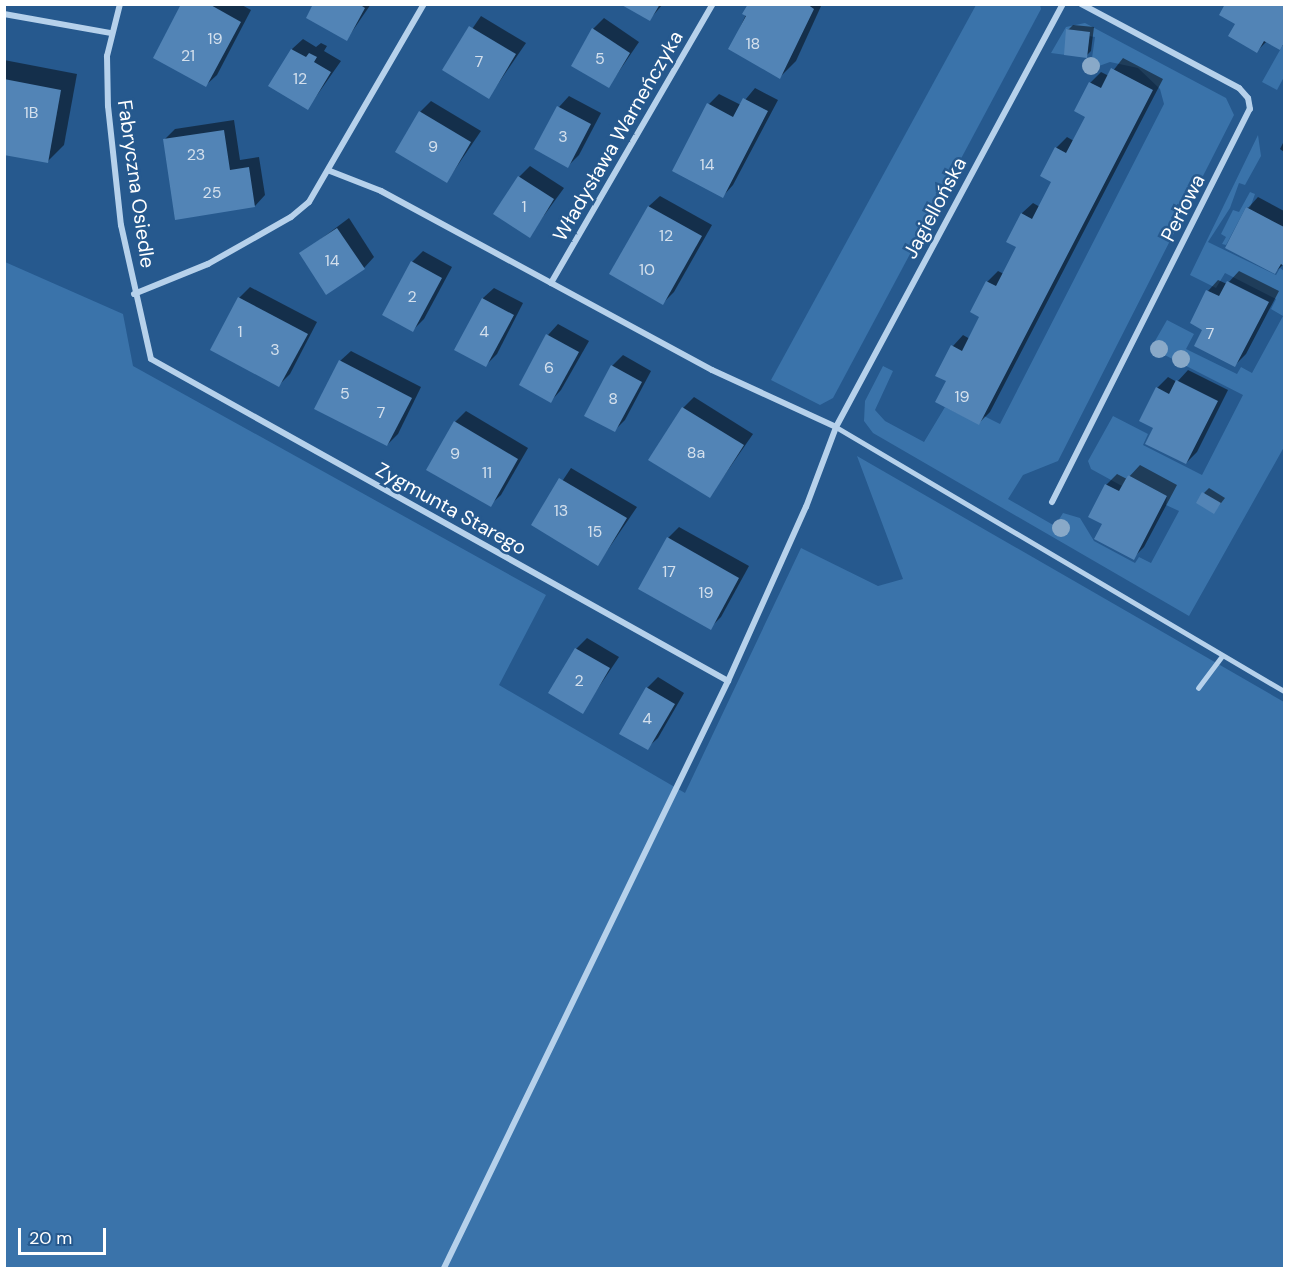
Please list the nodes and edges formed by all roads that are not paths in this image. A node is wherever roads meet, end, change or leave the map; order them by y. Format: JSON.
{"nodes":[{"id":1,"x":120,"y":4,"type":"edge"},
{"id":2,"x":424,"y":4,"type":"edge"},
{"id":3,"x":713,"y":4,"type":"edge"},
{"id":4,"x":1063,"y":4,"type":"edge"},
{"id":5,"x":1081,"y":4,"type":"edge"},
{"id":6,"x":4,"y":14,"type":"edge"},
{"id":7,"x":111,"y":33,"type":"junction"},
{"id":8,"x":330,"y":171,"type":"junction"},
{"id":9,"x":551,"y":283,"type":"junction"},
{"id":10,"x":134,"y":294,"type":"junction"},
{"id":11,"x":158,"y":365,"type":"joint"},
{"id":12,"x":836,"y":427,"type":"junction"},
{"id":13,"x":1052,"y":502,"type":"dead end"},
{"id":14,"x":1221,"y":657,"type":"junction"},
{"id":15,"x":728,"y":681,"type":"junction"},
{"id":16,"x":1198,"y":688,"type":"dead end"},
{"id":17,"x":1284,"y":691,"type":"edge"},
{"id":18,"x":444,"y":1269,"type":"edge"}],
"edges":[{"from":1,"to":7,"type":"street","name":"Fabryczna Osiedle"},
{"from":2,"to":8,"type":"street"},
{"from":3,"to":9,"type":"street","name":"Władysława Warneńczyka"},
{"from":4,"to":12,"type":"street","name":"Jagiellońska"},
{"from":5,"to":13,"type":"street","name":"Perłowa"},
{"from":6,"to":7,"type":"street"},
{"from":7,"to":10,"type":"street","name":"Fabryczna Osiedle"},
{"from":8,"to":9,"type":"street"},
{"from":8,"to":10,"type":"street"},
{"from":9,"to":12,"type":"street"},
{"from":10,"to":11,"type":"street","name":"Fabryczna Osiedle"},
{"from":11,"to":15,"type":"street","name":"Zygmunta Starego"},
{"from":12,"to":14,"type":"lane"},
{"from":12,"to":15,"type":"street","name":"Jagiellońska"},
{"from":14,"to":16,"type":"lane"},
{"from":14,"to":17,"type":"lane"},
{"from":15,"to":18,"type":"street","name":"Jagiellońska"}]}
